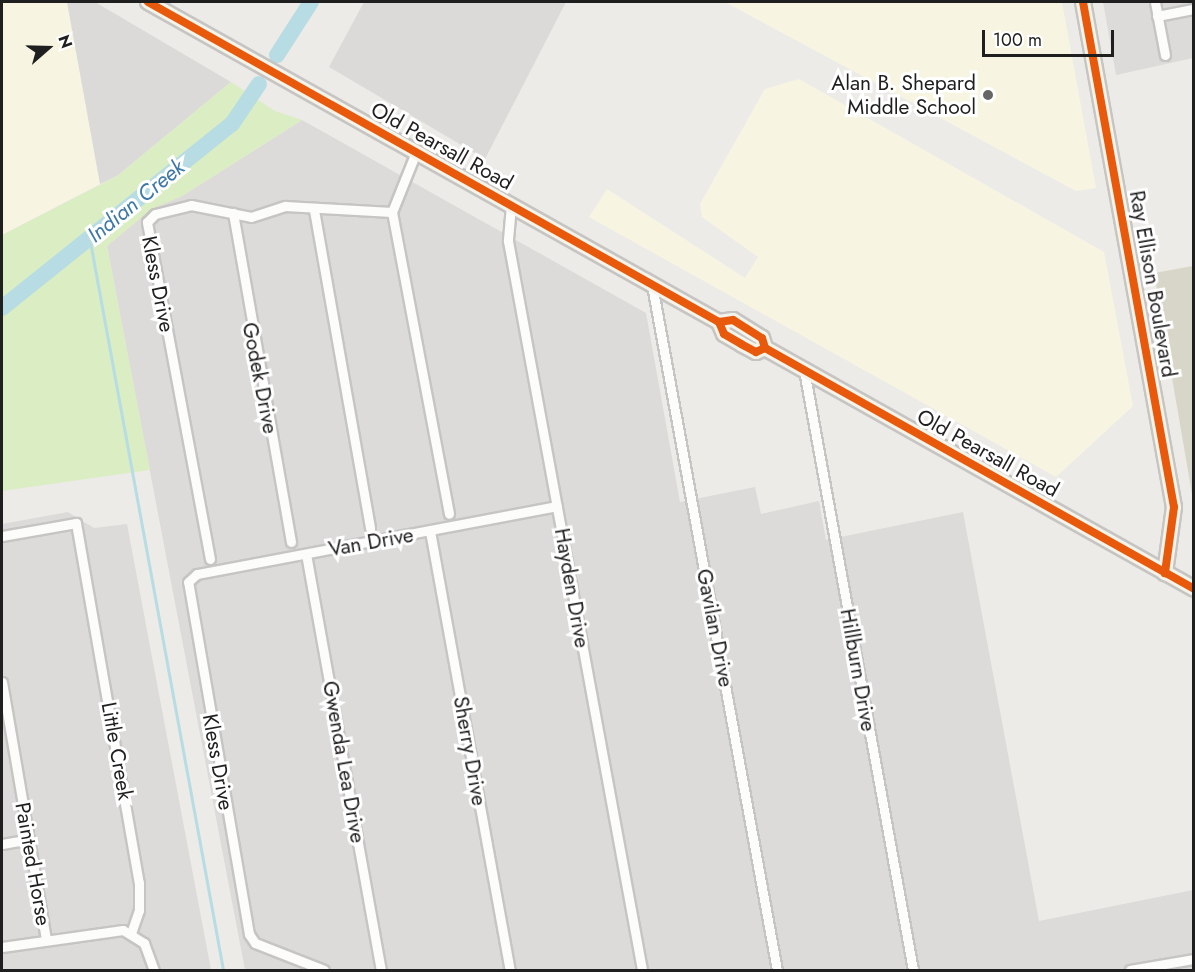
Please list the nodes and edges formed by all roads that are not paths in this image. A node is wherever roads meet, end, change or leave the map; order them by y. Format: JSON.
{"nodes":[{"id":1,"x":148,"y":2,"type":"edge"},
{"id":2,"x":1083,"y":2,"type":"edge"},
{"id":3,"x":1155,"y":2,"type":"edge"},
{"id":4,"x":1194,"y":9,"type":"edge"},
{"id":5,"x":1157,"y":16,"type":"junction"},
{"id":6,"x":1165,"y":55,"type":"dead end"},
{"id":7,"x":417,"y":152,"type":"junction"},
{"id":8,"x":511,"y":205,"type":"junction"},
{"id":9,"x":314,"y":210,"type":"junction"},
{"id":10,"x":392,"y":212,"type":"junction"},
{"id":11,"x":233,"y":213,"type":"junction"},
{"id":12,"x":652,"y":285,"type":"junction"},
{"id":13,"x":804,"y":370,"type":"junction"},
{"id":14,"x":557,"y":506,"type":"junction"},
{"id":15,"x":449,"y":514,"type":"dead end"},
{"id":16,"x":370,"y":528,"type":"dead end"},
{"id":17,"x":430,"y":531,"type":"junction"},
{"id":18,"x":2,"y":536,"type":"edge"},
{"id":19,"x":291,"y":542,"type":"dead end"},
{"id":20,"x":306,"y":554,"type":"junction"},
{"id":21,"x":210,"y":559,"type":"dead end"},
{"id":22,"x":1165,"y":573,"type":"junction"},
{"id":23,"x":188,"y":582,"type":"joint"},
{"id":24,"x":1194,"y":590,"type":"edge"},
{"id":25,"x":2,"y":682,"type":"edge"},
{"id":26,"x":29,"y":839,"type":"junction"},
{"id":27,"x":2,"y":844,"type":"edge"},
{"id":28,"x":131,"y":933,"type":"junction"},
{"id":29,"x":46,"y":939,"type":"junction"},
{"id":30,"x":2,"y":947,"type":"edge"},
{"id":31,"x":1194,"y":959,"type":"edge"},
{"id":32,"x":1184,"y":966,"type":"edge"},
{"id":33,"x":154,"y":970,"type":"edge"},
{"id":34,"x":324,"y":970,"type":"edge"},
{"id":35,"x":381,"y":970,"type":"edge"},
{"id":36,"x":510,"y":970,"type":"edge"},
{"id":37,"x":642,"y":970,"type":"edge"},
{"id":38,"x":777,"y":970,"type":"edge"},
{"id":39,"x":913,"y":970,"type":"edge"},
{"id":40,"x":1130,"y":970,"type":"edge"}],
"edges":[{"from":1,"to":7,"type":"main road","name":"Old Pearsall Road"},
{"from":2,"to":22,"type":"main road","name":"Ray Ellison Boulevard"},
{"from":3,"to":5,"type":"street"},
{"from":4,"to":5,"type":"street"},
{"from":5,"to":6,"type":"street"},
{"from":7,"to":8,"type":"main road","name":"Old Pearsall Road"},
{"from":7,"to":10,"type":"street"},
{"from":8,"to":12,"type":"main road","name":"Old Pearsall Road"},
{"from":8,"to":14,"type":"street","name":"Hayden Drive"},
{"from":9,"to":10,"type":"street"},
{"from":9,"to":11,"type":"street"},
{"from":9,"to":16,"type":"street"},
{"from":10,"to":15,"type":"street"},
{"from":11,"to":19,"type":"street","name":"Godek Drive"},
{"from":11,"to":21,"type":"street","name":"Kless Drive"},
{"from":12,"to":13,"type":"main road","name":"Old Pearsall Road"},
{"from":12,"to":38,"type":"street","name":"Gavilan Drive"},
{"from":13,"to":22,"type":"main road","name":"Old Pearsall Road"},
{"from":13,"to":39,"type":"street","name":"Hillburn Drive"},
{"from":14,"to":17,"type":"street","name":"Van Drive"},
{"from":14,"to":37,"type":"street","name":"Hayden Drive"},
{"from":17,"to":20,"type":"street","name":"Van Drive"},
{"from":17,"to":36,"type":"street","name":"Sherry Drive"},
{"from":18,"to":28,"type":"street","name":"Little Creek"},
{"from":20,"to":23,"type":"street","name":"Van Drive"},
{"from":20,"to":35,"type":"street","name":"Gwenda Lea Drive"},
{"from":22,"to":24,"type":"main road","name":"Old Pearsall Road"},
{"from":23,"to":34,"type":"street","name":"Kless Drive"},
{"from":25,"to":26,"type":"street","name":"Painted Horse"},
{"from":26,"to":27,"type":"street"},
{"from":26,"to":29,"type":"street","name":"Painted Horse"},
{"from":28,"to":29,"type":"street"},
{"from":28,"to":33,"type":"street"},
{"from":29,"to":30,"type":"street"},
{"from":31,"to":32,"type":"street"},
{"from":32,"to":40,"type":"street"}]}
